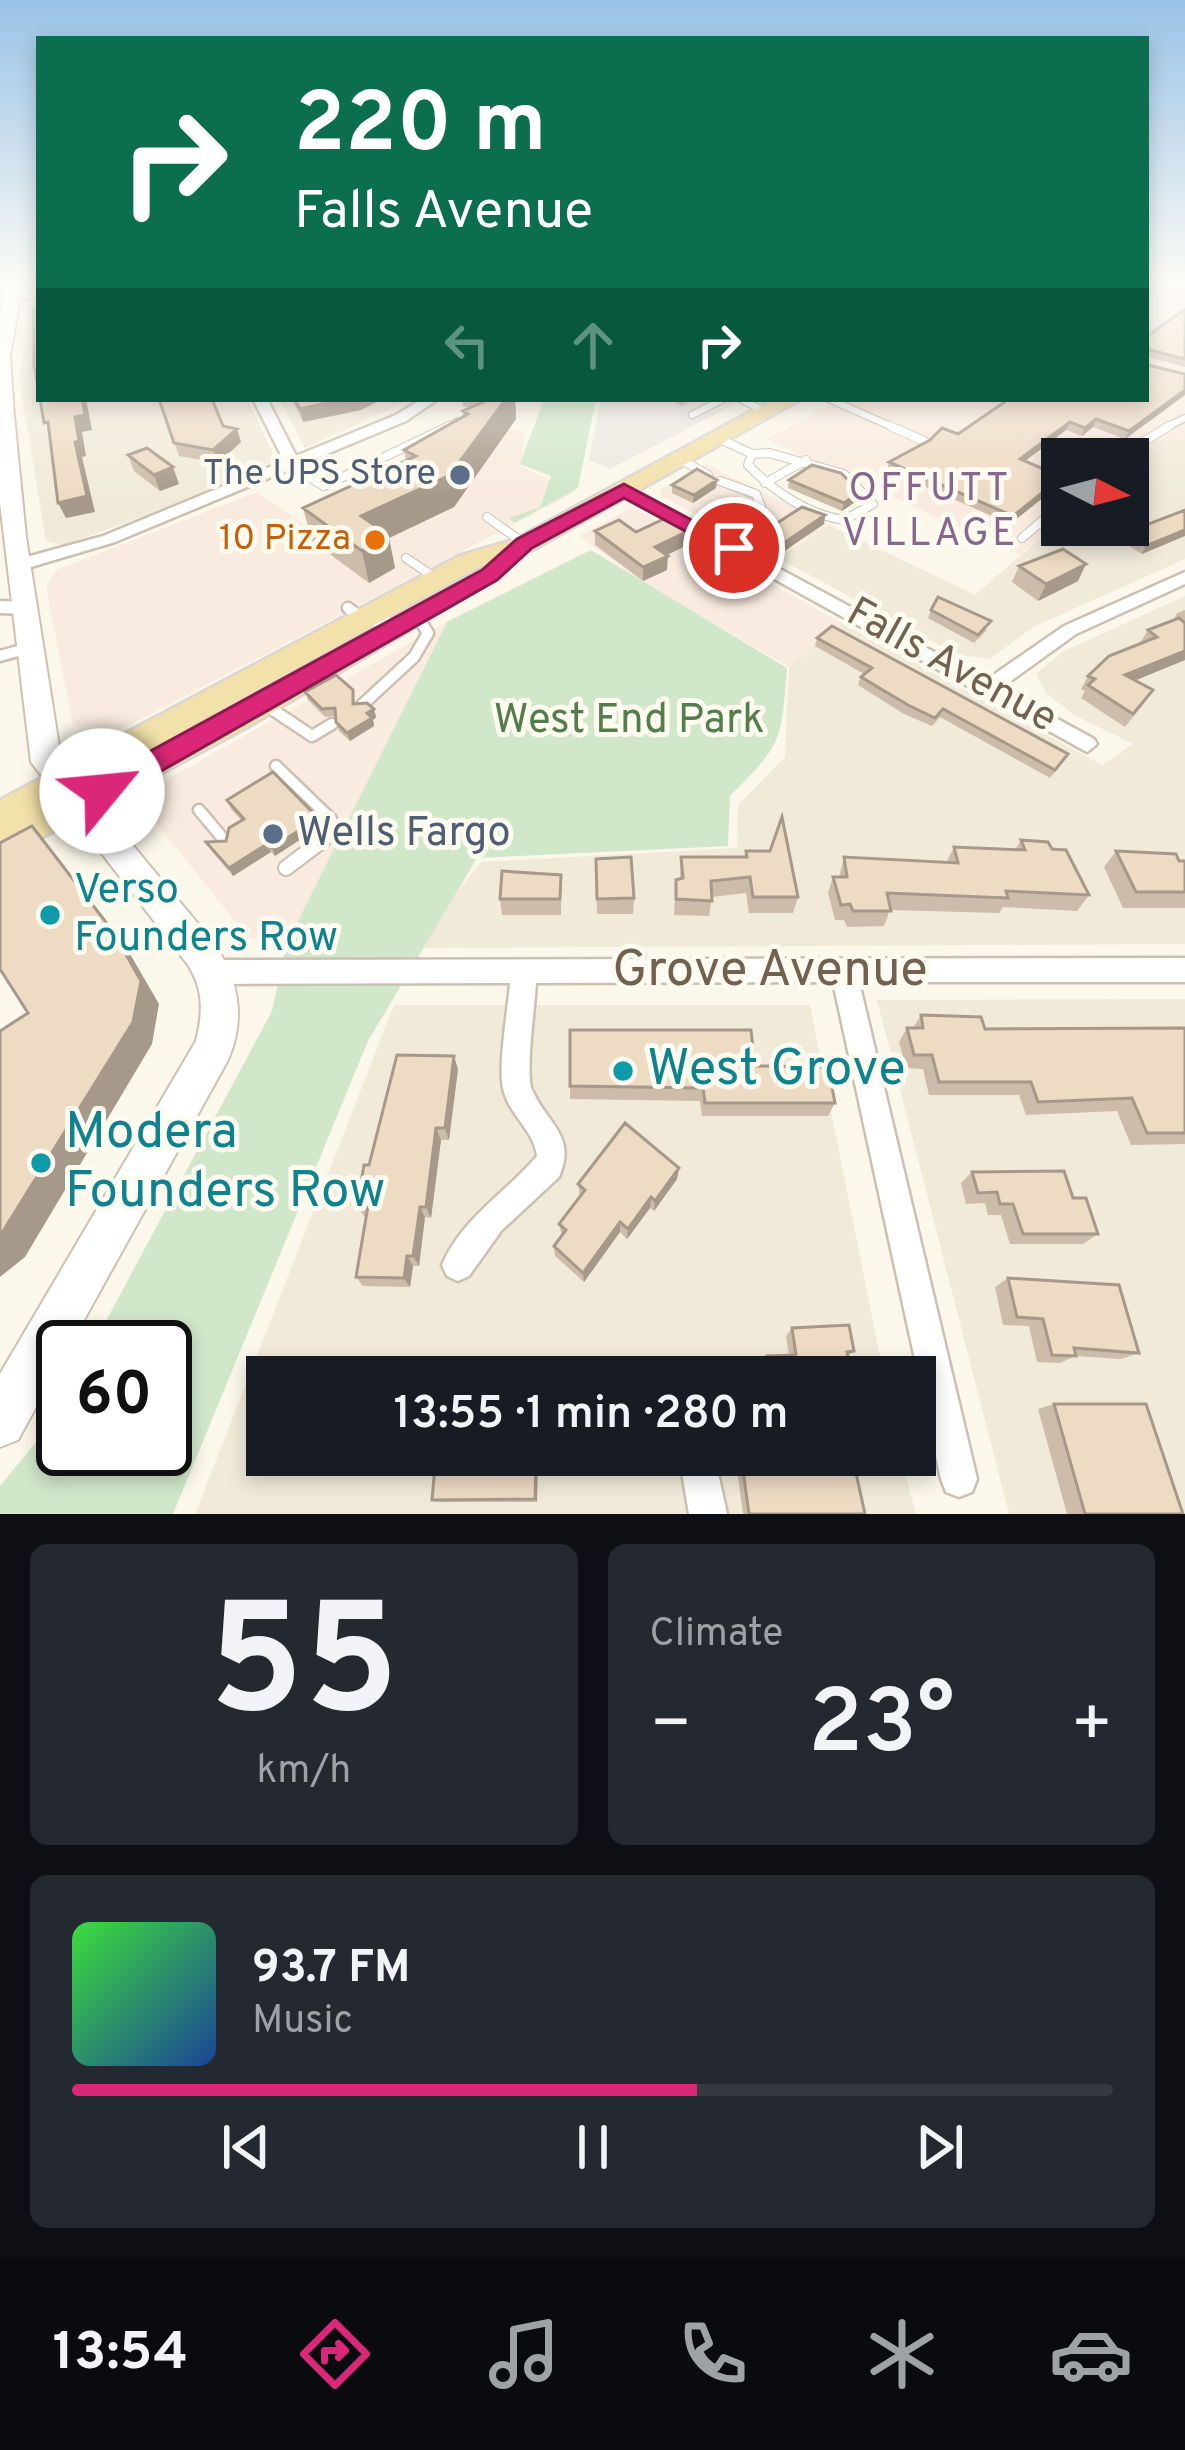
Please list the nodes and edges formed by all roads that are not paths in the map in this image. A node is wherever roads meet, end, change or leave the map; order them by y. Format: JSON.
{"nodes":[{"id":1,"x":1,"y":366,"type":"edge"},
{"id":2,"x":261,"y":402,"type":"edge"},
{"id":3,"x":426,"y":402,"type":"edge"},
{"id":4,"x":717,"y":402,"type":"edge"},
{"id":5,"x":746,"y":402,"type":"edge"},
{"id":6,"x":785,"y":402,"type":"edge"},
{"id":7,"x":836,"y":402,"type":"edge"},
{"id":8,"x":767,"y":412,"type":"junction"},
{"id":9,"x":692,"y":415,"type":"dead end"},
{"id":10,"x":1185,"y":418,"type":"edge"},
{"id":11,"x":475,"y":423,"type":"edge"},
{"id":12,"x":718,"y":438,"type":"junction"},
{"id":13,"x":1145,"y":438,"type":"edge"},
{"id":14,"x":924,"y":440,"type":"edge"},
{"id":15,"x":752,"y":454,"type":"junction"},
{"id":16,"x":680,"y":459,"type":"junction"},
{"id":17,"x":806,"y":460,"type":"junction"},
{"id":18,"x":290,"y":464,"type":"junction"},
{"id":19,"x":708,"y":475,"type":"edge"},
{"id":20,"x":720,"y":481,"type":"edge"},
{"id":21,"x":765,"y":483,"type":"junction"},
{"id":22,"x":624,"y":490,"type":"junction"},
{"id":23,"x":487,"y":517,"type":"dead end"},
{"id":24,"x":1041,"y":522,"type":"edge"},
{"id":25,"x":702,"y":531,"type":"junction"},
{"id":26,"x":1022,"y":538,"type":"dead end"},
{"id":27,"x":525,"y":544,"type":"junction"},
{"id":28,"x":406,"y":558,"type":"dead end"},
{"id":29,"x":18,"y":565,"type":"junction"},
{"id":30,"x":1185,"y":577,"type":"edge"},
{"id":31,"x":437,"y":579,"type":"junction"},
{"id":32,"x":12,"y":607,"type":"edge"},
{"id":33,"x":355,"y":613,"type":"junction"},
{"id":34,"x":409,"y":621,"type":"junction"},
{"id":35,"x":14,"y":652,"type":"edge"},
{"id":36,"x":988,"y":688,"type":"junction"},
{"id":37,"x":263,"y":704,"type":"junction"},
{"id":38,"x":362,"y":705,"type":"edge"},
{"id":39,"x":332,"y":724,"type":"edge"},
{"id":40,"x":1087,"y":744,"type":"dead end"},
{"id":41,"x":276,"y":766,"type":"dead end"},
{"id":42,"x":69,"y":793,"type":"junction"},
{"id":43,"x":199,"y":810,"type":"dead end"},
{"id":44,"x":0,"y":816,"type":"edge"},
{"id":45,"x":225,"y":841,"type":"edge"},
{"id":46,"x":0,"y":845,"type":"edge"},
{"id":47,"x":286,"y":868,"type":"dead end"},
{"id":48,"x":1185,"y":970,"type":"edge"},
{"id":49,"x":524,"y":971,"type":"junction"},
{"id":50,"x":214,"y":972,"type":"junction"},
{"id":51,"x":844,"y":972,"type":"junction"},
{"id":52,"x":458,"y":1265,"type":"dead end"},
{"id":53,"x":0,"y":1422,"type":"edge"},
{"id":54,"x":701,"y":1476,"type":"edge"},
{"id":55,"x":959,"y":1479,"type":"dead end"},
{"id":56,"x":708,"y":1514,"type":"edge"}],
"edges":[{"from":1,"to":29,"type":"main road"},
{"from":2,"to":18,"type":"street"},
{"from":3,"to":18,"type":"street"},
{"from":4,"to":9,"type":"lane"},
{"from":5,"to":8,"type":"lane"},
{"from":6,"to":8,"type":"main road"},
{"from":7,"to":14,"type":"lane"},
{"from":8,"to":12,"type":"main road"},
{"from":10,"to":13,"type":"lane"},
{"from":11,"to":18,"type":"lane"},
{"from":12,"to":15,"type":"lane"},
{"from":12,"to":16,"type":"main road"},
{"from":15,"to":17,"type":"lane"},
{"from":15,"to":21,"type":"lane"},
{"from":16,"to":19,"type":"lane"},
{"from":16,"to":22,"type":"main road"},
{"from":17,"to":21,"type":"lane"},
{"from":17,"to":21,"type":"lane"},
{"from":18,"to":29,"type":"street"},
{"from":20,"to":25,"type":"lane"},
{"from":22,"to":25,"type":"street","name":"Falls Avenue"},
{"from":22,"to":27,"type":"main road"},
{"from":23,"to":27,"type":"lane"},
{"from":24,"to":26,"type":"lane"},
{"from":25,"to":36,"type":"street","name":"Falls Avenue"},
{"from":27,"to":31,"type":"main road"},
{"from":27,"to":34,"type":"main road"},
{"from":28,"to":31,"type":"lane"},
{"from":29,"to":32,"type":"main road"},
{"from":30,"to":36,"type":"street"},
{"from":31,"to":33,"type":"main road"},
{"from":32,"to":35,"type":"main road"},
{"from":33,"to":34,"type":"lane"},
{"from":33,"to":42,"type":"main road"},
{"from":34,"to":37,"type":"main road"},
{"from":34,"to":38,"type":"lane"},
{"from":35,"to":42,"type":"main road"},
{"from":36,"to":40,"type":"street","name":"Falls Avenue"},
{"from":37,"to":39,"type":"lane"},
{"from":37,"to":42,"type":"main road"},
{"from":41,"to":47,"type":"lane"},
{"from":42,"to":44,"type":"main road"},
{"from":42,"to":46,"type":"main road"},
{"from":42,"to":50,"type":"main road"},
{"from":43,"to":45,"type":"lane"},
{"from":48,"to":51,"type":"street","name":"Grove Avenue"},
{"from":49,"to":50,"type":"street","name":"Grove Avenue"},
{"from":49,"to":51,"type":"street","name":"Grove Avenue"},
{"from":49,"to":52,"type":"street"},
{"from":50,"to":53,"type":"main road"},
{"from":51,"to":55,"type":"street"},
{"from":54,"to":56,"type":"street"}]}
